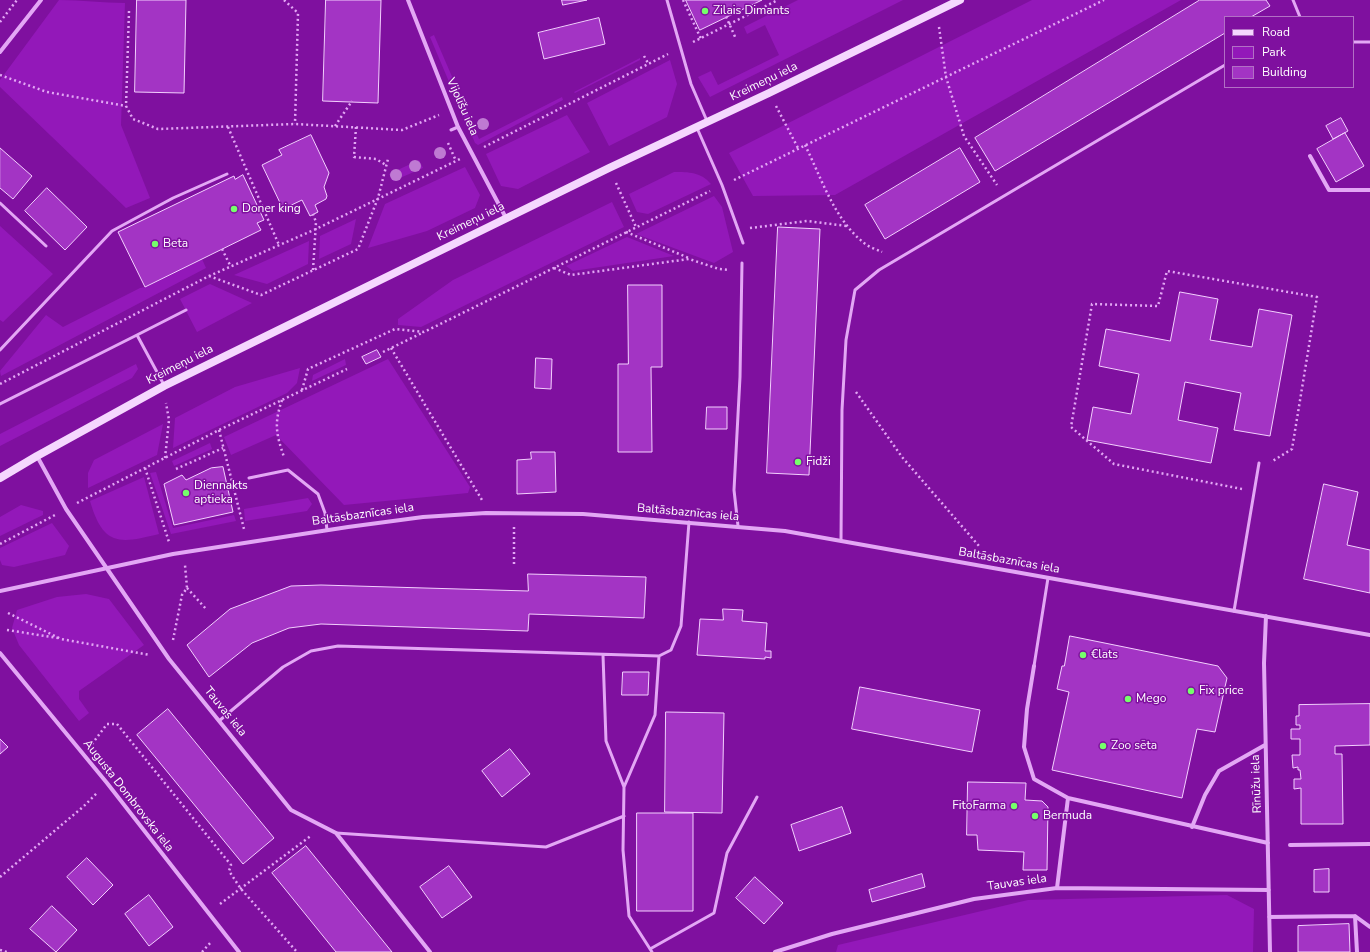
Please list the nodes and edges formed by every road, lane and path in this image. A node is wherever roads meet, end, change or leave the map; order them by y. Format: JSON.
{"nodes":[{"id":1,"x":17,"y":0,"type":"edge"},
{"id":2,"x":41,"y":0,"type":"edge"},
{"id":3,"x":284,"y":0,"type":"edge"},
{"id":4,"x":408,"y":0,"type":"edge"},
{"id":5,"x":667,"y":0,"type":"edge"},
{"id":6,"x":683,"y":0,"type":"edge"},
{"id":7,"x":778,"y":0,"type":"edge"},
{"id":8,"x":960,"y":0,"type":"edge"},
{"id":9,"x":1104,"y":0,"type":"edge"},
{"id":10,"x":1293,"y":0,"type":"edge"},
{"id":11,"x":129,"y":11,"type":"dead end"},
{"id":12,"x":936,"y":11,"type":"junction"},
{"id":13,"x":724,"y":12,"type":"dead end"},
{"id":14,"x":1300,"y":16,"type":"edge"},
{"id":15,"x":0,"y":22,"type":"edge"},
{"id":16,"x":729,"y":25,"type":"junction"},
{"id":17,"x":701,"y":38,"type":"junction"},
{"id":18,"x":736,"y":39,"type":"dead end"},
{"id":19,"x":1354,"y":42,"type":"edge"},
{"id":20,"x":1370,"y":42,"type":"edge"},
{"id":21,"x":691,"y":43,"type":"dead end"},
{"id":22,"x":0,"y":52,"type":"edge"},
{"id":23,"x":669,"y":53,"type":"dead end"},
{"id":24,"x":644,"y":56,"type":"dead end"},
{"id":25,"x":648,"y":63,"type":"junction"},
{"id":26,"x":1224,"y":66,"type":"edge"},
{"id":27,"x":0,"y":75,"type":"edge"},
{"id":28,"x":946,"y":77,"type":"junction"},
{"id":29,"x":769,"y":93,"type":"junction"},
{"id":30,"x":352,"y":101,"type":"dead end"},
{"id":31,"x":126,"y":106,"type":"junction"},
{"id":32,"x":451,"y":110,"type":"junction"},
{"id":33,"x":708,"y":123,"type":"junction"},
{"id":34,"x":295,"y":124,"type":"junction"},
{"id":35,"x":334,"y":126,"type":"junction"},
{"id":36,"x":228,"y":127,"type":"junction"},
{"id":37,"x":356,"y":127,"type":"junction"},
{"id":38,"x":458,"y":127,"type":"junction"},
{"id":39,"x":697,"y":128,"type":"junction"},
{"id":40,"x":451,"y":130,"type":"dead end"},
{"id":41,"x":446,"y":139,"type":"dead end"},
{"id":42,"x":805,"y":145,"type":"junction"},
{"id":43,"x":483,"y":148,"type":"dead end"},
{"id":44,"x":798,"y":148,"type":"junction"},
{"id":45,"x":1310,"y":156,"type":"dead end"},
{"id":46,"x":462,"y":158,"type":"dead end"},
{"id":47,"x":388,"y":159,"type":"dead end"},
{"id":48,"x":456,"y":161,"type":"junction"},
{"id":49,"x":386,"y":165,"type":"junction"},
{"id":50,"x":609,"y":168,"type":"junction"},
{"id":51,"x":227,"y":174,"type":"dead end"},
{"id":52,"x":722,"y":185,"type":"junction"},
{"id":53,"x":1370,"y":190,"type":"edge"},
{"id":54,"x":1005,"y":196,"type":"junction"},
{"id":55,"x":378,"y":198,"type":"junction"},
{"id":56,"x":0,"y":203,"type":"edge"},
{"id":57,"x":313,"y":214,"type":"dead end"},
{"id":58,"x":506,"y":218,"type":"junction"},
{"id":59,"x":847,"y":226,"type":"junction"},
{"id":60,"x":636,"y":227,"type":"junction"},
{"id":61,"x":316,"y":229,"type":"junction"},
{"id":62,"x":738,"y":230,"type":"junction"},
{"id":63,"x":626,"y":232,"type":"junction"},
{"id":64,"x":743,"y":243,"type":"dead end"},
{"id":65,"x":279,"y":245,"type":"junction"},
{"id":66,"x":46,"y":246,"type":"dead end"},
{"id":67,"x":222,"y":249,"type":"dead end"},
{"id":68,"x":689,"y":259,"type":"junction"},
{"id":69,"x":900,"y":259,"type":"junction"},
{"id":70,"x":742,"y":263,"type":"dead end"},
{"id":71,"x":231,"y":267,"type":"junction"},
{"id":72,"x":553,"y":268,"type":"junction"},
{"id":73,"x":313,"y":270,"type":"junction"},
{"id":74,"x":742,"y":270,"type":"junction"},
{"id":75,"x":209,"y":276,"type":"junction"},
{"id":76,"x":186,"y":310,"type":"dead end"},
{"id":77,"x":424,"y":332,"type":"junction"},
{"id":78,"x":137,"y":335,"type":"junction"},
{"id":79,"x":391,"y":348,"type":"junction"},
{"id":80,"x":0,"y":350,"type":"edge"},
{"id":81,"x":383,"y":352,"type":"dead end"},
{"id":82,"x":347,"y":369,"type":"dead end"},
{"id":83,"x":844,"y":375,"type":"junction"},
{"id":84,"x":0,"y":384,"type":"edge"},
{"id":85,"x":164,"y":386,"type":"junction"},
{"id":86,"x":302,"y":390,"type":"junction"},
{"id":87,"x":282,"y":399,"type":"junction"},
{"id":88,"x":0,"y":404,"type":"edge"},
{"id":89,"x":218,"y":430,"type":"junction"},
{"id":90,"x":223,"y":448,"type":"junction"},
{"id":91,"x":37,"y":456,"type":"junction"},
{"id":92,"x":165,"y":458,"type":"junction"},
{"id":93,"x":1259,"y":464,"type":"joint"},
{"id":94,"x":145,"y":468,"type":"junction"},
{"id":95,"x":176,"y":469,"type":"dead end"},
{"id":96,"x":288,"y":470,"type":"junction"},
{"id":97,"x":0,"y":478,"type":"edge"},
{"id":98,"x":249,"y":478,"type":"dead end"},
{"id":99,"x":1254,"y":492,"type":"junction"},
{"id":100,"x":480,"y":496,"type":"dead end"},
{"id":101,"x":66,"y":509,"type":"junction"},
{"id":102,"x":514,"y":512,"type":"junction"},
{"id":103,"x":689,"y":522,"type":"junction"},
{"id":104,"x":738,"y":526,"type":"junction"},
{"id":105,"x":327,"y":530,"type":"junction"},
{"id":106,"x":841,"y":541,"type":"junction"},
{"id":107,"x":247,"y":542,"type":"junction"},
{"id":108,"x":0,"y":544,"type":"edge"},
{"id":109,"x":979,"y":546,"type":"dead end"},
{"id":110,"x":183,"y":552,"type":"junction"},
{"id":111,"x":173,"y":554,"type":"junction"},
{"id":112,"x":514,"y":564,"type":"dead end"},
{"id":113,"x":106,"y":568,"type":"junction"},
{"id":114,"x":1048,"y":578,"type":"junction"},
{"id":115,"x":187,"y":588,"type":"junction"},
{"id":116,"x":1,"y":591,"type":"edge"},
{"id":117,"x":207,"y":610,"type":"dead end"},
{"id":118,"x":1234,"y":610,"type":"junction"},
{"id":119,"x":8,"y":613,"type":"dead end"},
{"id":120,"x":1266,"y":616,"type":"junction"},
{"id":121,"x":7,"y":630,"type":"dead end"},
{"id":122,"x":1370,"y":635,"type":"edge"},
{"id":123,"x":60,"y":639,"type":"junction"},
{"id":124,"x":0,"y":653,"type":"edge"},
{"id":125,"x":603,"y":655,"type":"junction"},
{"id":126,"x":659,"y":656,"type":"junction"},
{"id":127,"x":169,"y":659,"type":"junction"},
{"id":128,"x":1034,"y":666,"type":"joint"},
{"id":129,"x":219,"y":721,"type":"junction"},
{"id":130,"x":1266,"y":745,"type":"junction"},
{"id":131,"x":91,"y":746,"type":"dead end"},
{"id":132,"x":107,"y":783,"type":"junction"},
{"id":133,"x":624,"y":787,"type":"junction"},
{"id":134,"x":757,"y":797,"type":"dead end"},
{"id":135,"x":1068,"y":798,"type":"junction"},
{"id":136,"x":624,"y":816,"type":"junction"},
{"id":137,"x":323,"y":826,"type":"junction"},
{"id":138,"x":1192,"y":827,"type":"junction"},
{"id":139,"x":336,"y":833,"type":"junction"},
{"id":140,"x":1268,"y":843,"type":"junction"},
{"id":141,"x":1370,"y":844,"type":"edge"},
{"id":142,"x":1290,"y":845,"type":"dead end"},
{"id":143,"x":0,"y":877,"type":"edge"},
{"id":144,"x":1057,"y":888,"type":"junction"},
{"id":145,"x":241,"y":889,"type":"junction"},
{"id":146,"x":1269,"y":890,"type":"junction"},
{"id":147,"x":220,"y":904,"type":"dead end"},
{"id":148,"x":1356,"y":916,"type":"junction"},
{"id":149,"x":1269,"y":917,"type":"junction"},
{"id":150,"x":1370,"y":927,"type":"edge"},
{"id":151,"x":211,"y":942,"type":"dead end"},
{"id":152,"x":650,"y":948,"type":"junction"},
{"id":153,"x":0,"y":950,"type":"edge"},
{"id":154,"x":7,"y":952,"type":"edge"},
{"id":155,"x":203,"y":952,"type":"edge"},
{"id":156,"x":239,"y":952,"type":"edge"},
{"id":157,"x":297,"y":952,"type":"edge"},
{"id":158,"x":430,"y":952,"type":"edge"},
{"id":159,"x":652,"y":952,"type":"edge"},
{"id":160,"x":775,"y":952,"type":"edge"},
{"id":161,"x":1270,"y":952,"type":"edge"},
{"id":162,"x":1357,"y":952,"type":"edge"}],
"edges":[{"from":1,"to":15,"type":"path"},
{"from":2,"to":22,"type":"street"},
{"from":3,"to":34,"type":"path"},
{"from":4,"to":32,"type":"street","name":"Vijolīšu iela"},
{"from":5,"to":33,"type":"lane"},
{"from":6,"to":17,"type":"path"},
{"from":7,"to":16,"type":"path"},
{"from":8,"to":12,"type":"main road","name":"Kreimeņu iela"},
{"from":9,"to":28,"type":"path"},
{"from":10,"to":14,"type":"lane"},
{"from":11,"to":31,"type":"path"},
{"from":12,"to":28,"type":"path"},
{"from":12,"to":29,"type":"main road","name":"Kreimeņu iela"},
{"from":13,"to":16,"type":"path"},
{"from":16,"to":17,"type":"path"},
{"from":16,"to":18,"type":"path"},
{"from":17,"to":21,"type":"path"},
{"from":19,"to":20,"type":"lane"},
{"from":23,"to":25,"type":"path"},
{"from":24,"to":25,"type":"path"},
{"from":25,"to":43,"type":"path"},
{"from":26,"to":54,"type":"lane"},
{"from":27,"to":31,"type":"path"},
{"from":28,"to":42,"type":"path"},
{"from":28,"to":54,"type":"path"},
{"from":29,"to":33,"type":"main road","name":"Kreimeņu iela"},
{"from":29,"to":44,"type":"path"},
{"from":30,"to":35,"type":"path"},
{"from":31,"to":36,"type":"path"},
{"from":32,"to":37,"type":"path"},
{"from":32,"to":38,"type":"street","name":"Vijolīšu iela"},
{"from":33,"to":39,"type":"main road","name":"Kreimeņu iela"},
{"from":34,"to":35,"type":"path"},
{"from":34,"to":36,"type":"path"},
{"from":35,"to":37,"type":"path"},
{"from":36,"to":65,"type":"path"},
{"from":37,"to":49,"type":"path"},
{"from":38,"to":40,"type":"lane"},
{"from":38,"to":58,"type":"street","name":"Vijolīšu iela"},
{"from":39,"to":50,"type":"main road","name":"Kreimeņu iela"},
{"from":39,"to":52,"type":"lane"},
{"from":41,"to":48,"type":"path"},
{"from":42,"to":44,"type":"path"},
{"from":42,"to":59,"type":"path"},
{"from":44,"to":52,"type":"path"},
{"from":45,"to":53,"type":"street"},
{"from":46,"to":48,"type":"path"},
{"from":47,"to":49,"type":"path"},
{"from":48,"to":55,"type":"path"},
{"from":49,"to":55,"type":"path"},
{"from":50,"to":58,"type":"main road","name":"Kreimeņu iela"},
{"from":50,"to":60,"type":"path"},
{"from":51,"to":80,"type":"lane"},
{"from":52,"to":60,"type":"path"},
{"from":52,"to":62,"type":"lane"},
{"from":54,"to":69,"type":"lane"},
{"from":55,"to":61,"type":"path"},
{"from":55,"to":73,"type":"path"},
{"from":56,"to":66,"type":"lane"},
{"from":57,"to":61,"type":"path"},
{"from":58,"to":85,"type":"main road","name":"Kreimeņu iela"},
{"from":59,"to":62,"type":"path"},
{"from":59,"to":69,"type":"path"},
{"from":60,"to":63,"type":"path"},
{"from":61,"to":65,"type":"path"},
{"from":61,"to":73,"type":"path"},
{"from":62,"to":64,"type":"lane"},
{"from":63,"to":68,"type":"path"},
{"from":63,"to":72,"type":"path"},
{"from":65,"to":71,"type":"path"},
{"from":67,"to":71,"type":"path"},
{"from":68,"to":72,"type":"path"},
{"from":68,"to":74,"type":"path"},
{"from":69,"to":83,"type":"lane"},
{"from":70,"to":74,"type":"lane"},
{"from":71,"to":75,"type":"path"},
{"from":72,"to":77,"type":"path"},
{"from":73,"to":75,"type":"path"},
{"from":74,"to":104,"type":"lane"},
{"from":75,"to":84,"type":"path"},
{"from":76,"to":78,"type":"lane"},
{"from":77,"to":79,"type":"path"},
{"from":77,"to":86,"type":"path"},
{"from":78,"to":85,"type":"lane"},
{"from":78,"to":88,"type":"lane"},
{"from":79,"to":81,"type":"path"},
{"from":79,"to":100,"type":"path"},
{"from":82,"to":86,"type":"path"},
{"from":83,"to":106,"type":"lane"},
{"from":83,"to":109,"type":"path"},
{"from":85,"to":91,"type":"main road","name":"Kreimeņu iela"},
{"from":85,"to":92,"type":"path"},
{"from":86,"to":87,"type":"path"},
{"from":87,"to":89,"type":"path"},
{"from":87,"to":96,"type":"path"},
{"from":89,"to":90,"type":"path"},
{"from":89,"to":92,"type":"path"},
{"from":90,"to":95,"type":"path"},
{"from":90,"to":107,"type":"path"},
{"from":91,"to":97,"type":"main road","name":"Kreimeņu iela"},
{"from":91,"to":101,"type":"street","name":"Tauvas iela"},
{"from":92,"to":94,"type":"path"},
{"from":93,"to":99,"type":"lane"},
{"from":93,"to":99,"type":"path"},
{"from":94,"to":101,"type":"path"},
{"from":94,"to":111,"type":"path"},
{"from":96,"to":98,"type":"lane"},
{"from":96,"to":105,"type":"lane"},
{"from":99,"to":118,"type":"lane"},
{"from":101,"to":108,"type":"path"},
{"from":101,"to":113,"type":"street","name":"Tauvas iela"},
{"from":102,"to":103,"type":"street","name":"Baltāsbaznīcas iela"},
{"from":102,"to":105,"type":"street","name":"Baltāsbaznīcas iela"},
{"from":102,"to":112,"type":"path"},
{"from":103,"to":104,"type":"street","name":"Baltāsbaznīcas iela"},
{"from":103,"to":126,"type":"lane"},
{"from":104,"to":106,"type":"street","name":"Baltāsbaznīcas iela"},
{"from":105,"to":107,"type":"street","name":"Baltāsbaznīcas iela"},
{"from":106,"to":114,"type":"street","name":"Baltāsbaznīcas iela"},
{"from":107,"to":110,"type":"street","name":"Baltāsbaznīcas iela"},
{"from":110,"to":111,"type":"street","name":"Baltāsbaznīcas iela"},
{"from":110,"to":115,"type":"path"},
{"from":111,"to":113,"type":"street","name":"Baltāsbaznīcas iela"},
{"from":113,"to":116,"type":"street","name":"Baltāsbaznīcas iela"},
{"from":113,"to":127,"type":"street","name":"Tauvas iela"},
{"from":114,"to":118,"type":"street","name":"Baltāsbaznīcas iela"},
{"from":114,"to":128,"type":"lane"},
{"from":115,"to":117,"type":"path"},
{"from":115,"to":127,"type":"path"},
{"from":118,"to":120,"type":"street","name":"Baltāsbaznīcas iela"},
{"from":119,"to":123,"type":"path"},
{"from":120,"to":122,"type":"street","name":"Baltāsbaznīcas iela"},
{"from":120,"to":130,"type":"street","name":"Rīnūžu iela"},
{"from":121,"to":123,"type":"path"},
{"from":123,"to":127,"type":"path"},
{"from":124,"to":132,"type":"street","name":"Augusta Dombrovska iela"},
{"from":125,"to":126,"type":"lane"},
{"from":125,"to":129,"type":"lane"},
{"from":125,"to":133,"type":"lane"},
{"from":126,"to":133,"type":"lane"},
{"from":127,"to":129,"type":"street","name":"Tauvas iela"},
{"from":128,"to":135,"type":"street"},
{"from":129,"to":137,"type":"street","name":"Tauvas iela"},
{"from":130,"to":138,"type":"street"},
{"from":130,"to":140,"type":"street","name":"Rīnūžu iela"},
{"from":131,"to":145,"type":"path"},
{"from":132,"to":143,"type":"path"},
{"from":132,"to":156,"type":"street","name":"Augusta Dombrovska iela"},
{"from":133,"to":136,"type":"lane"},
{"from":134,"to":152,"type":"lane"},
{"from":135,"to":138,"type":"street"},
{"from":135,"to":144,"type":"street"},
{"from":136,"to":139,"type":"lane"},
{"from":136,"to":152,"type":"lane"},
{"from":137,"to":139,"type":"street","name":"Tauvas iela"},
{"from":137,"to":145,"type":"path"},
{"from":138,"to":140,"type":"street"},
{"from":139,"to":158,"type":"street","name":"Tauvas iela"},
{"from":140,"to":146,"type":"street","name":"Rīnūžu iela"},
{"from":141,"to":142,"type":"street"},
{"from":144,"to":146,"type":"street","name":"Tauvas iela"},
{"from":144,"to":160,"type":"street","name":"Tauvas iela"},
{"from":145,"to":147,"type":"path"},
{"from":145,"to":157,"type":"path"},
{"from":146,"to":149,"type":"street","name":"Rīnūžu iela"},
{"from":148,"to":149,"type":"street"},
{"from":148,"to":150,"type":"street"},
{"from":148,"to":162,"type":"street"},
{"from":149,"to":161,"type":"street","name":"Rīnūžu iela"},
{"from":151,"to":155,"type":"path"},
{"from":152,"to":159,"type":"lane"},
{"from":153,"to":154,"type":"path"}]}
